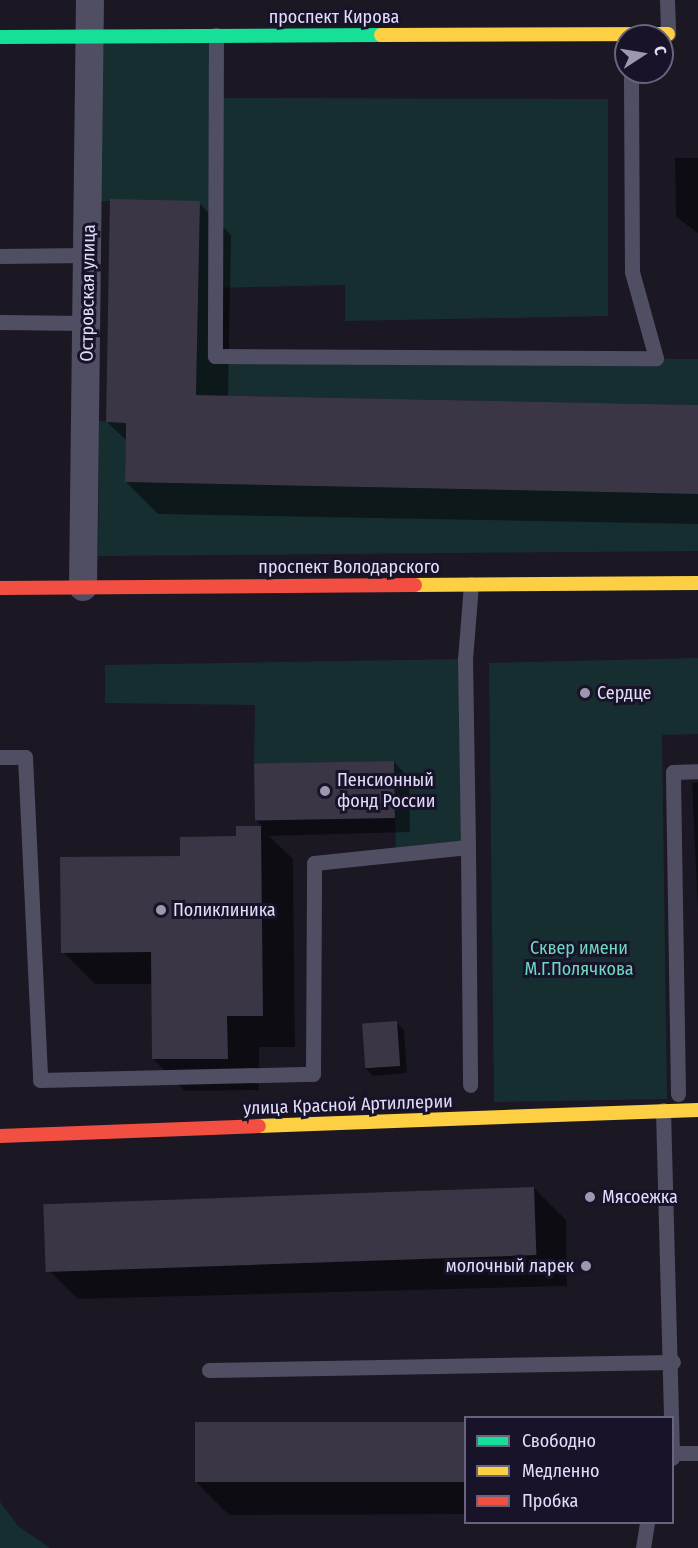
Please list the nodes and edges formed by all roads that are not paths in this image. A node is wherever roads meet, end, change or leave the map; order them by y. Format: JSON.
{"nodes":[{"id":1,"x":90,"y":0,"type":"edge"},
{"id":2,"x":668,"y":0,"type":"edge"},
{"id":3,"x":668,"y":24,"type":"edge"},
{"id":4,"x":216,"y":35,"type":"junction"},
{"id":5,"x":614,"y":35,"type":"edge"},
{"id":6,"x":91,"y":36,"type":"junction"},
{"id":7,"x":0,"y":37,"type":"edge"},
{"id":8,"x":631,"y":84,"type":"edge"},
{"id":9,"x":88,"y":255,"type":"junction"},
{"id":10,"x":0,"y":256,"type":"edge"},
{"id":11,"x":0,"y":322,"type":"edge"},
{"id":12,"x":87,"y":323,"type":"junction"},
{"id":13,"x":698,"y":583,"type":"edge"},
{"id":14,"x":471,"y":584,"type":"junction"},
{"id":15,"x":83,"y":587,"type":"junction"},
{"id":16,"x":0,"y":588,"type":"edge"},
{"id":17,"x":0,"y":757,"type":"edge"},
{"id":18,"x":698,"y":771,"type":"edge"},
{"id":19,"x":468,"y":848,"type":"junction"},
{"id":20,"x":470,"y":1084,"type":"dead end"},
{"id":21,"x":678,"y":1094,"type":"dead end"},
{"id":22,"x":663,"y":1110,"type":"junction"},
{"id":23,"x":698,"y":1110,"type":"edge"},
{"id":24,"x":0,"y":1136,"type":"edge"},
{"id":25,"x":673,"y":1362,"type":"junction"},
{"id":26,"x":209,"y":1370,"type":"dead end"},
{"id":27,"x":674,"y":1416,"type":"edge"},
{"id":28,"x":698,"y":1453,"type":"edge"},
{"id":29,"x":674,"y":1456,"type":"edge"},
{"id":30,"x":646,"y":1524,"type":"edge"},
{"id":31,"x":643,"y":1548,"type":"edge"}],
"edges":[{"from":1,"to":6,"type":"street","name":"Островская улица"},
{"from":2,"to":3,"type":"lane"},
{"from":4,"to":5,"type":"street","name":"проспект Кирова"},
{"from":4,"to":6,"type":"street","name":"проспект Кирова"},
{"from":4,"to":8,"type":"lane"},
{"from":6,"to":7,"type":"street","name":"проспект Кирова"},
{"from":6,"to":9,"type":"street","name":"Островская улица"},
{"from":9,"to":10,"type":"lane"},
{"from":9,"to":12,"type":"street","name":"Островская улица"},
{"from":11,"to":12,"type":"lane"},
{"from":12,"to":15,"type":"street","name":"Островская улица"},
{"from":13,"to":14,"type":"street","name":"проспект Володарского"},
{"from":14,"to":15,"type":"street","name":"проспект Володарского"},
{"from":14,"to":19,"type":"lane"},
{"from":15,"to":16,"type":"street","name":"проспект Володарского"},
{"from":17,"to":19,"type":"lane"},
{"from":18,"to":21,"type":"lane"},
{"from":19,"to":20,"type":"lane"},
{"from":22,"to":23,"type":"street","name":"улица Красной Артиллерии"},
{"from":22,"to":24,"type":"street","name":"улица Красной Артиллерии"},
{"from":22,"to":25,"type":"lane"},
{"from":25,"to":26,"type":"lane"},
{"from":25,"to":27,"type":"lane"},
{"from":28,"to":29,"type":"lane"},
{"from":30,"to":31,"type":"lane"}]}
